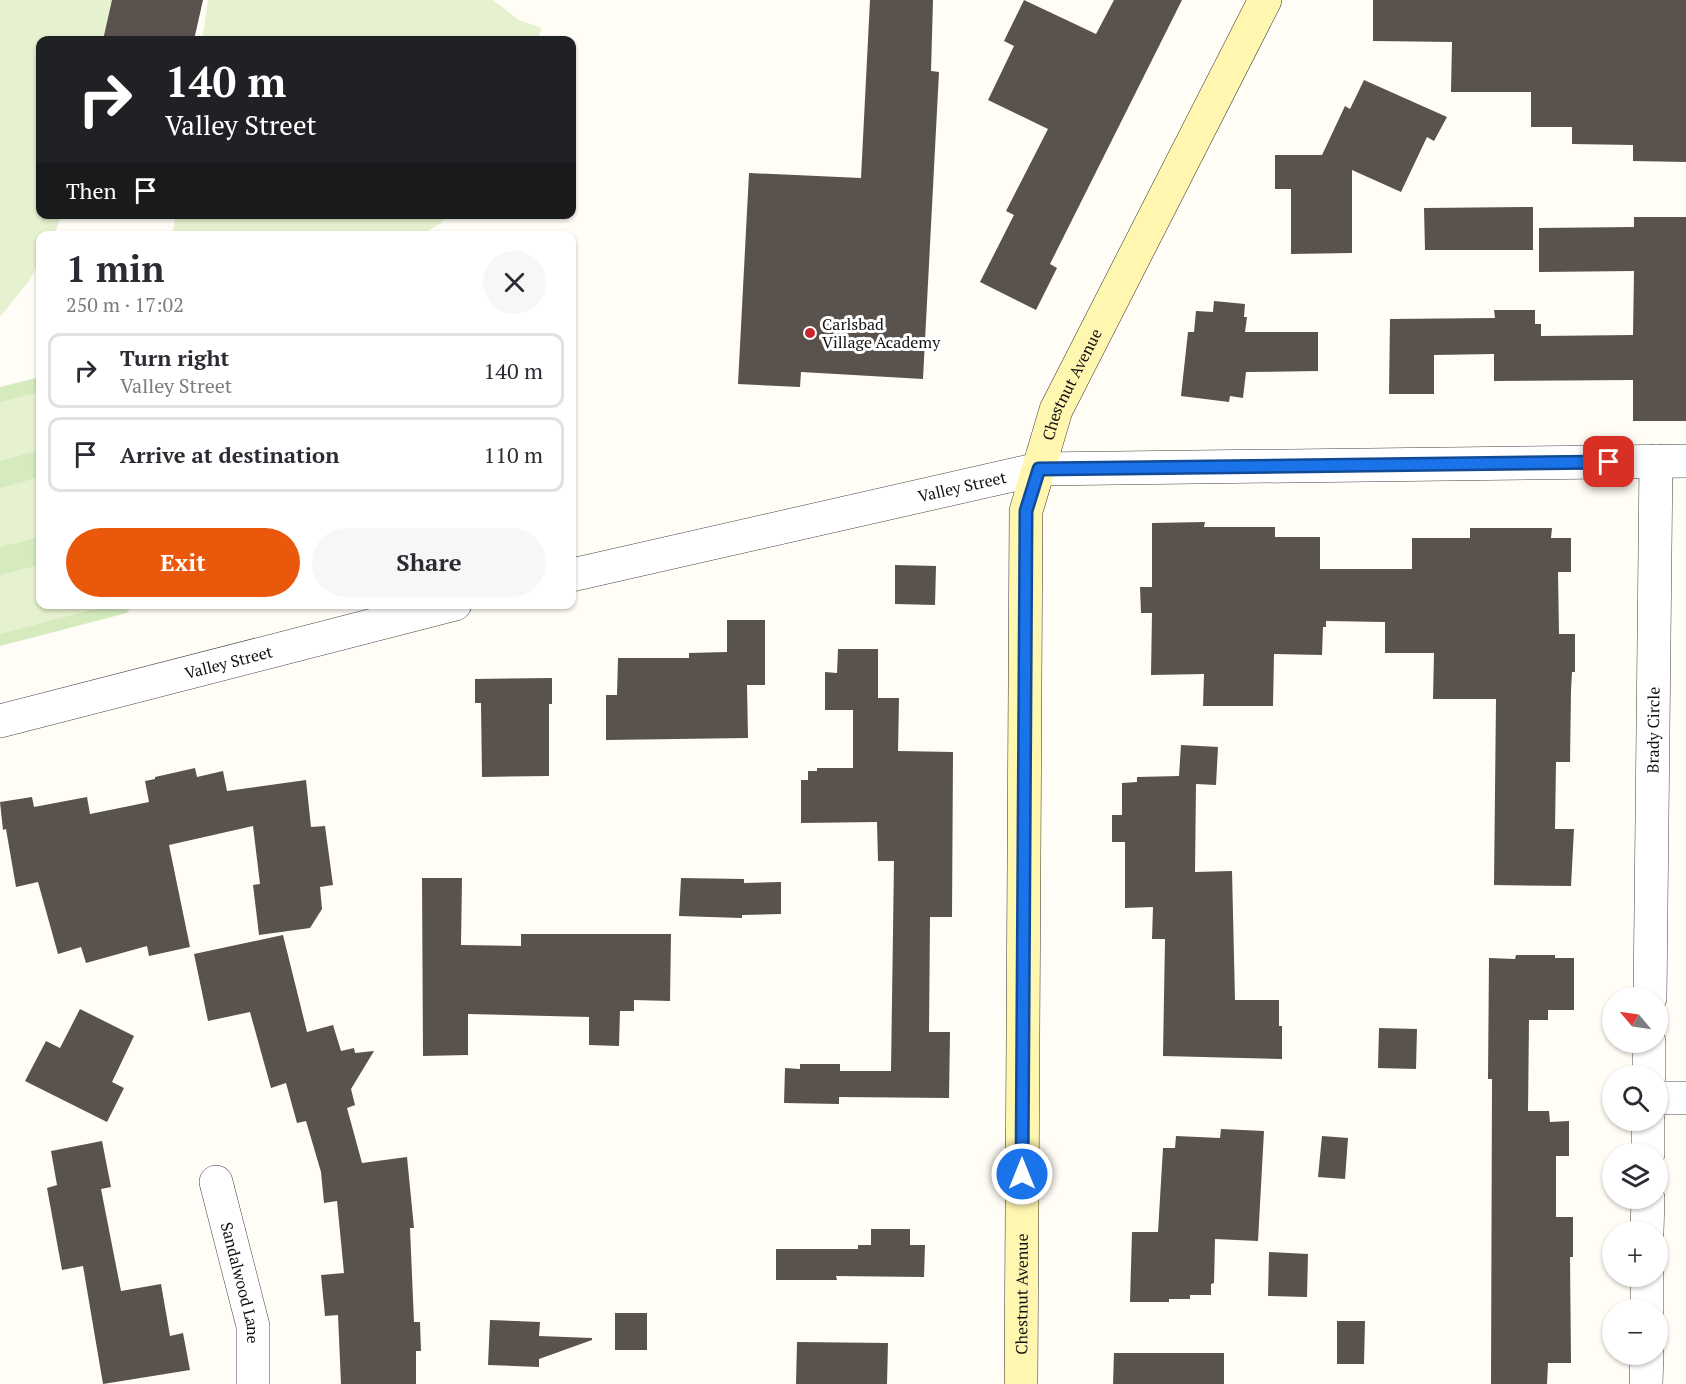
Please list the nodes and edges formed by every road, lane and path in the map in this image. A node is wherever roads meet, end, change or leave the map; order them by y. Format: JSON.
{"nodes":[{"id":1,"x":1265,"y":0,"type":"edge"},
{"id":2,"x":1671,"y":461,"type":"edge"},
{"id":3,"x":1039,"y":469,"type":"junction"},
{"id":4,"x":576,"y":574,"type":"edge"},
{"id":5,"x":436,"y":609,"type":"edge"},
{"id":6,"x":0,"y":721,"type":"edge"},
{"id":7,"x":1650,"y":987,"type":"edge"},
{"id":8,"x":1668,"y":1098,"type":"edge"},
{"id":9,"x":1686,"y":1098,"type":"edge"},
{"id":10,"x":216,"y":1182,"type":"dead end"},
{"id":11,"x":1647,"y":1365,"type":"edge"},
{"id":12,"x":253,"y":1384,"type":"edge"},
{"id":13,"x":1021,"y":1384,"type":"edge"},
{"id":14,"x":1646,"y":1384,"type":"edge"}],
"edges":[{"from":1,"to":3,"type":"main road","name":"Chestnut Avenue"},
{"from":2,"to":3,"type":"street","name":"Valley Street"},
{"from":2,"to":7,"type":"street","name":"Brady Circle"},
{"from":3,"to":4,"type":"street","name":"Valley Street"},
{"from":3,"to":13,"type":"main road","name":"Chestnut Avenue"},
{"from":5,"to":6,"type":"street","name":"Valley Street"},
{"from":8,"to":9,"type":"street"},
{"from":10,"to":12,"type":"street","name":"Sandalwood Lane"},
{"from":11,"to":14,"type":"street"}]}
